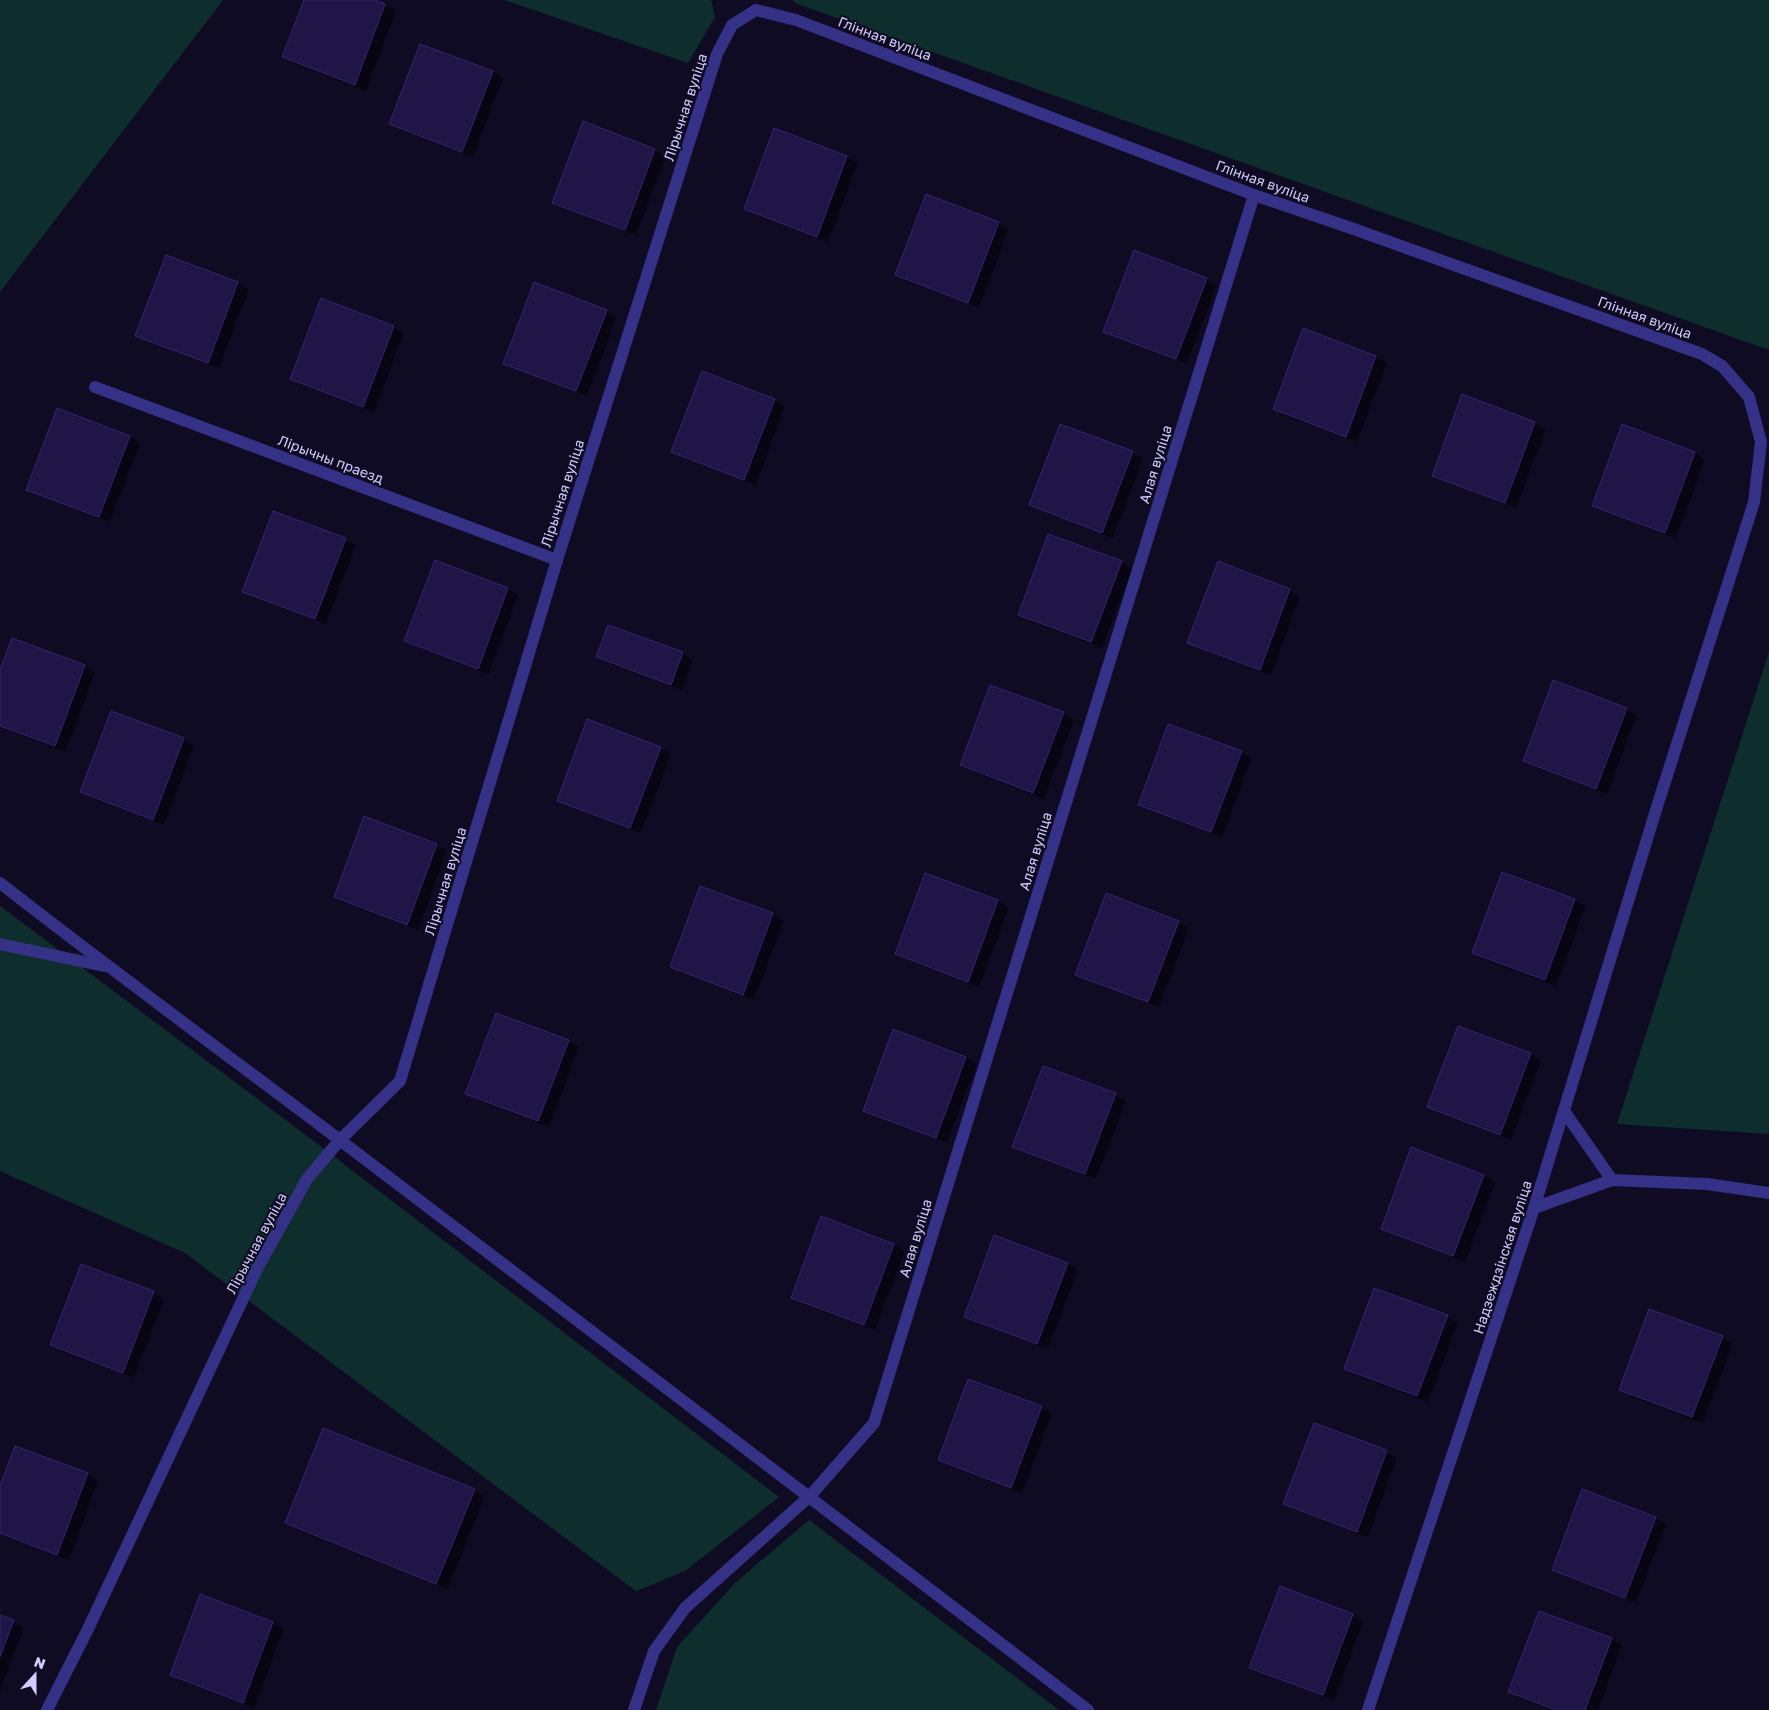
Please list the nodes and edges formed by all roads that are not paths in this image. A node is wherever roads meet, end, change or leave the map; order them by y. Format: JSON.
{"nodes":[{"id":1,"x":754,"y":5,"type":"edge"},
{"id":2,"x":1254,"y":195,"type":"junction"},
{"id":3,"x":95,"y":387,"type":"dead end"},
{"id":4,"x":1749,"y":397,"type":"joint"},
{"id":5,"x":557,"y":560,"type":"junction"},
{"id":6,"x":0,"y":883,"type":"edge"},
{"id":7,"x":0,"y":944,"type":"edge"},
{"id":8,"x":107,"y":966,"type":"junction"},
{"id":9,"x":1564,"y":1111,"type":"junction"},
{"id":10,"x":340,"y":1140,"type":"junction"},
{"id":11,"x":1612,"y":1180,"type":"junction"},
{"id":12,"x":1769,"y":1193,"type":"edge"},
{"id":13,"x":1534,"y":1208,"type":"junction"},
{"id":14,"x":810,"y":1496,"type":"junction"},
{"id":15,"x":47,"y":1710,"type":"edge"},
{"id":16,"x":634,"y":1710,"type":"edge"},
{"id":17,"x":1088,"y":1710,"type":"edge"},
{"id":18,"x":1368,"y":1710,"type":"edge"}],
"edges":[{"from":1,"to":2,"type":"street","name":"Глінная вуліца"},
{"from":1,"to":5,"type":"street","name":"Лірычная вуліца"},
{"from":2,"to":4,"type":"street","name":"Глінная вуліца"},
{"from":2,"to":14,"type":"street","name":"Алая вуліца"},
{"from":3,"to":5,"type":"street","name":"Лірычны праезд"},
{"from":4,"to":9,"type":"street","name":"Надзеждзінская вуліца"},
{"from":5,"to":10,"type":"street","name":"Лірычная вуліца"},
{"from":6,"to":8,"type":"street"},
{"from":7,"to":8,"type":"street"},
{"from":8,"to":10,"type":"street"},
{"from":9,"to":11,"type":"street"},
{"from":9,"to":13,"type":"street","name":"Надзеждзінская вуліца"},
{"from":10,"to":14,"type":"street"},
{"from":10,"to":15,"type":"street","name":"Лірычная вуліца"},
{"from":11,"to":12,"type":"street"},
{"from":11,"to":13,"type":"street"},
{"from":13,"to":18,"type":"street","name":"Надзеждзінская вуліца"},
{"from":14,"to":16,"type":"street","name":"Алая вуліца"},
{"from":14,"to":17,"type":"street"}]}
